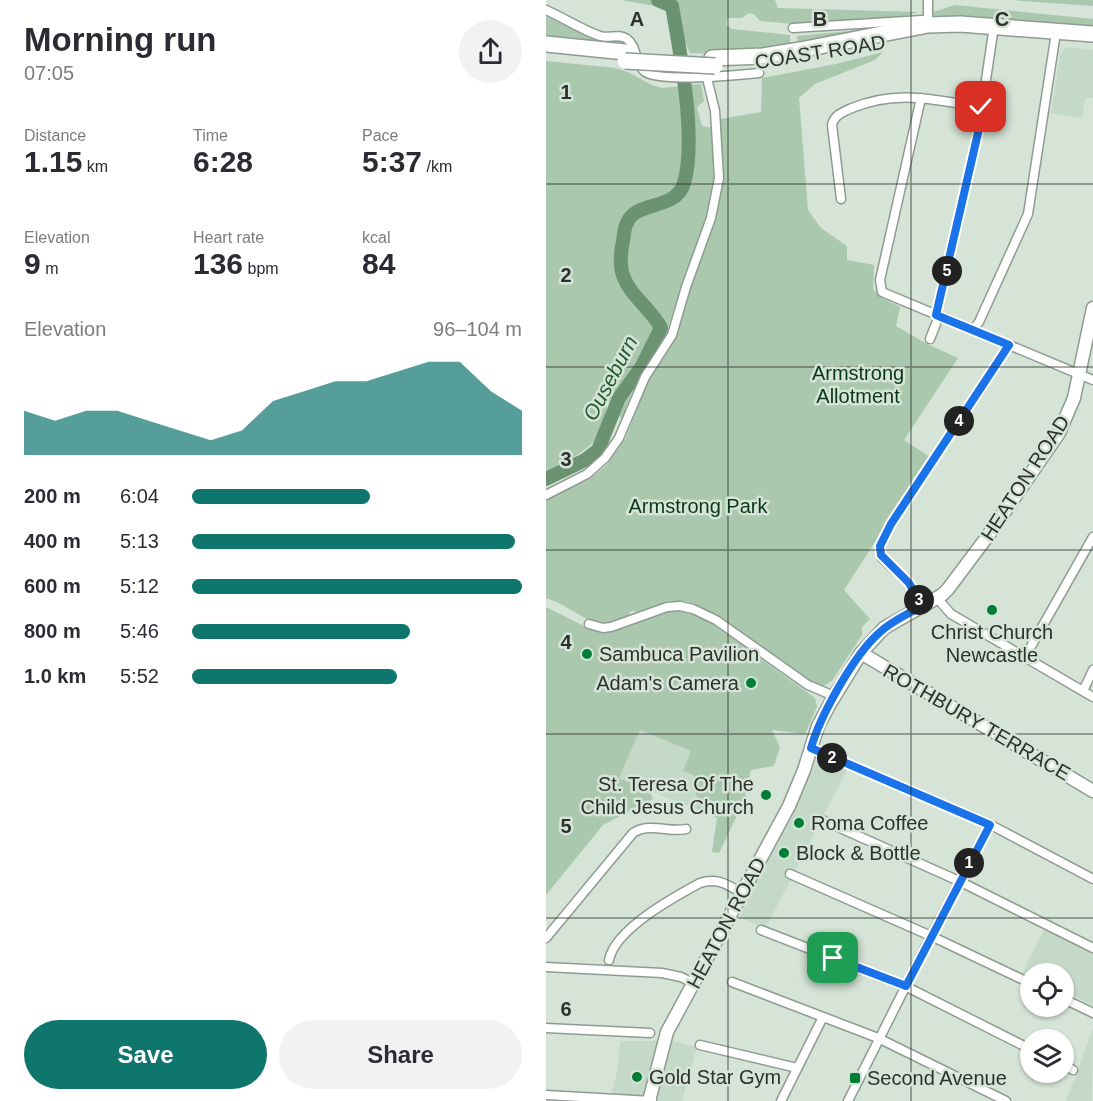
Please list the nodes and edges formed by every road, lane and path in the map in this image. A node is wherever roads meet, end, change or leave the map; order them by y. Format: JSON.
{"nodes":[{"id":1,"x":928,"y":0,"type":"edge"},
{"id":2,"x":546,"y":10,"type":"edge"},
{"id":3,"x":928,"y":22,"type":"junction"},
{"id":4,"x":793,"y":28,"type":"dead end"},
{"id":5,"x":993,"y":33,"type":"junction"},
{"id":6,"x":1093,"y":34,"type":"edge"},
{"id":7,"x":1055,"y":39,"type":"junction"},
{"id":8,"x":1093,"y":43,"type":"edge"},
{"id":9,"x":546,"y":44,"type":"edge"},
{"id":10,"x":546,"y":54,"type":"edge"},
{"id":11,"x":625,"y":57,"type":"junction"},
{"id":12,"x":711,"y":67,"type":"junction"},
{"id":13,"x":759,"y":73,"type":"dead end"},
{"id":14,"x":921,"y":98,"type":"junction"},
{"id":15,"x":981,"y":107,"type":"junction"},
{"id":16,"x":841,"y":199,"type":"dead end"},
{"id":17,"x":1093,"y":308,"type":"edge"},
{"id":18,"x":938,"y":315,"type":"junction"},
{"id":19,"x":973,"y":330,"type":"junction"},
{"id":20,"x":930,"y":339,"type":"dead end"},
{"id":21,"x":1009,"y":345,"type":"junction"},
{"id":22,"x":1080,"y":374,"type":"junction"},
{"id":23,"x":1093,"y":380,"type":"edge"},
{"id":24,"x":546,"y":495,"type":"edge"},
{"id":25,"x":1093,"y":537,"type":"edge"},
{"id":26,"x":938,"y":598,"type":"junction"},
{"id":27,"x":922,"y":606,"type":"junction"},
{"id":28,"x":589,"y":624,"type":"dead end"},
{"id":29,"x":861,"y":653,"type":"junction"},
{"id":30,"x":1025,"y":657,"type":"junction"},
{"id":31,"x":1093,"y":670,"type":"edge"},
{"id":32,"x":1083,"y":691,"type":"junction"},
{"id":33,"x":834,"y":696,"type":"junction"},
{"id":34,"x":1093,"y":697,"type":"edge"},
{"id":35,"x":811,"y":748,"type":"junction"},
{"id":36,"x":1093,"y":790,"type":"edge"},
{"id":37,"x":820,"y":819,"type":"dead end"},
{"id":38,"x":990,"y":825,"type":"junction"},
{"id":39,"x":686,"y":829,"type":"dead end"},
{"id":40,"x":790,"y":874,"type":"dead end"},
{"id":41,"x":1093,"y":879,"type":"edge"},
{"id":42,"x":959,"y":881,"type":"junction"},
{"id":43,"x":742,"y":893,"type":"junction"},
{"id":44,"x":761,"y":930,"type":"dead end"},
{"id":45,"x":931,"y":936,"type":"junction"},
{"id":46,"x":546,"y":938,"type":"edge"},
{"id":47,"x":1093,"y":948,"type":"edge"},
{"id":48,"x":609,"y":960,"type":"dead end"},
{"id":49,"x":546,"y":968,"type":"edge"},
{"id":50,"x":1020,"y":978,"type":"edge"},
{"id":51,"x":732,"y":982,"type":"dead end"},
{"id":52,"x":693,"y":983,"type":"junction"},
{"id":53,"x":906,"y":986,"type":"junction"},
{"id":54,"x":1074,"y":1004,"type":"edge"},
{"id":55,"x":1093,"y":1013,"type":"edge"},
{"id":56,"x":823,"y":1017,"type":"junction"},
{"id":57,"x":546,"y":1028,"type":"edge"},
{"id":58,"x":650,"y":1033,"type":"dead end"},
{"id":59,"x":878,"y":1038,"type":"junction"},
{"id":60,"x":1020,"y":1044,"type":"edge"},
{"id":61,"x":700,"y":1045,"type":"dead end"},
{"id":62,"x":797,"y":1068,"type":"junction"},
{"id":63,"x":546,"y":1095,"type":"edge"},
{"id":64,"x":650,"y":1101,"type":"edge"},
{"id":65,"x":781,"y":1101,"type":"edge"},
{"id":66,"x":848,"y":1101,"type":"edge"},
{"id":67,"x":1006,"y":1101,"type":"edge"}],
"edges":[{"from":1,"to":3,"type":"street"},
{"from":2,"to":12,"type":"street"},
{"from":3,"to":4,"type":"street"},
{"from":3,"to":6,"type":"highway","name":"COAST ROAD"},
{"from":3,"to":12,"type":"highway","name":"COAST ROAD"},
{"from":5,"to":7,"type":"highway","name":"COAST ROAD"},
{"from":5,"to":12,"type":"highway","name":"COAST ROAD"},
{"from":5,"to":15,"type":"street"},
{"from":7,"to":8,"type":"highway","name":"COAST ROAD"},
{"from":7,"to":19,"type":"street"},
{"from":9,"to":11,"type":"highway","name":"COAST ROAD"},
{"from":10,"to":11,"type":"highway","name":"COAST ROAD"},
{"from":11,"to":12,"type":"highway","name":"COAST ROAD"},
{"from":12,"to":13,"type":"street"},
{"from":12,"to":24,"type":"street"},
{"from":14,"to":15,"type":"street"},
{"from":14,"to":16,"type":"street"},
{"from":14,"to":18,"type":"street"},
{"from":15,"to":18,"type":"street"},
{"from":17,"to":22,"type":"street","name":"HEATON ROAD"},
{"from":18,"to":19,"type":"street"},
{"from":18,"to":20,"type":"street"},
{"from":19,"to":21,"type":"street"},
{"from":21,"to":22,"type":"street"},
{"from":21,"to":27,"type":"street"},
{"from":22,"to":23,"type":"street"},
{"from":22,"to":26,"type":"street","name":"HEATON ROAD"},
{"from":25,"to":30,"type":"street"},
{"from":26,"to":27,"type":"street","name":"HEATON ROAD"},
{"from":26,"to":30,"type":"street"},
{"from":27,"to":29,"type":"street","name":"HEATON ROAD"},
{"from":28,"to":33,"type":"street"},
{"from":29,"to":33,"type":"street","name":"HEATON ROAD"},
{"from":29,"to":36,"type":"street","name":"ROTHBURY TERRACE"},
{"from":30,"to":32,"type":"street"},
{"from":31,"to":32,"type":"street"},
{"from":32,"to":34,"type":"street"},
{"from":33,"to":35,"type":"street","name":"HEATON ROAD"},
{"from":35,"to":38,"type":"street"},
{"from":35,"to":43,"type":"street","name":"HEATON ROAD"},
{"from":37,"to":42,"type":"street"},
{"from":38,"to":41,"type":"street"},
{"from":38,"to":42,"type":"street"},
{"from":39,"to":46,"type":"street"},
{"from":40,"to":45,"type":"street"},
{"from":42,"to":45,"type":"street"},
{"from":42,"to":47,"type":"street"},
{"from":43,"to":48,"type":"street"},
{"from":43,"to":52,"type":"street","name":"HEATON ROAD"},
{"from":44,"to":53,"type":"street"},
{"from":45,"to":50,"type":"street"},
{"from":45,"to":53,"type":"street"},
{"from":49,"to":52,"type":"street"},
{"from":51,"to":56,"type":"street"},
{"from":52,"to":64,"type":"street","name":"HEATON ROAD"},
{"from":53,"to":59,"type":"street"},
{"from":53,"to":60,"type":"street"},
{"from":54,"to":55,"type":"street"},
{"from":56,"to":59,"type":"street"},
{"from":56,"to":62,"type":"street"},
{"from":57,"to":58,"type":"street"},
{"from":59,"to":66,"type":"street"},
{"from":59,"to":67,"type":"street"},
{"from":61,"to":62,"type":"street"},
{"from":62,"to":65,"type":"street"},
{"from":63,"to":64,"type":"street"}]}
